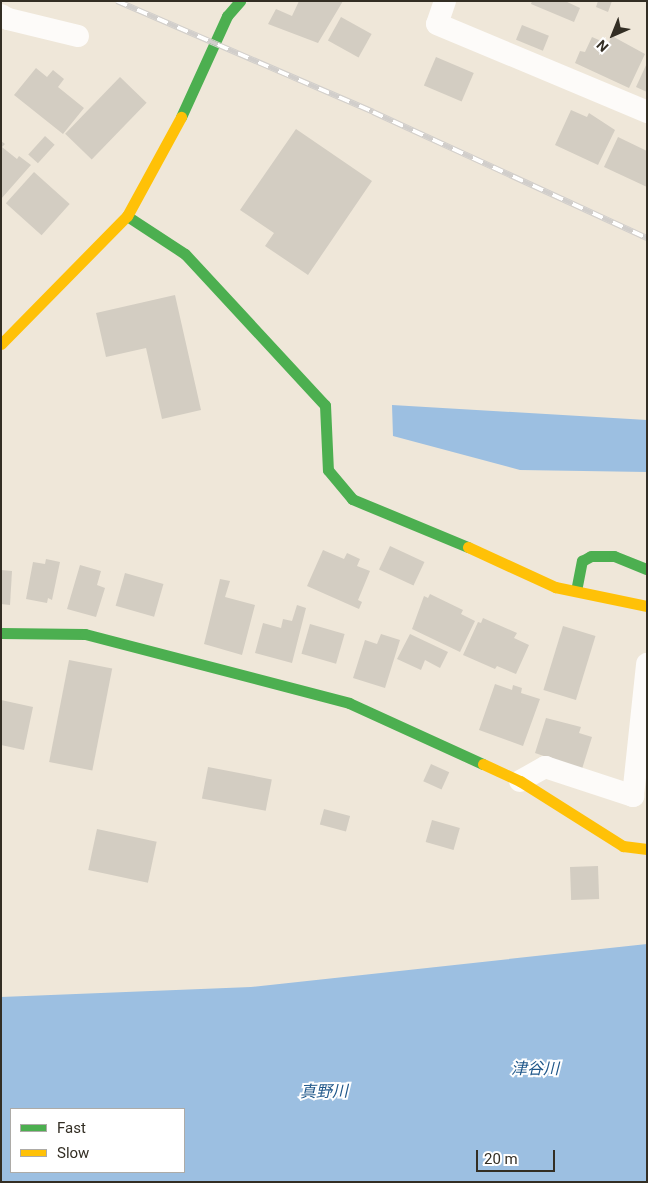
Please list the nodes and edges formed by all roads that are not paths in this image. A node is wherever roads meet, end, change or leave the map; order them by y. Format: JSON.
{"nodes":[{"id":1,"x":240,"y":1,"type":"edge"},
{"id":2,"x":445,"y":1,"type":"edge"},
{"id":3,"x":1,"y":15,"type":"edge"},
{"id":4,"x":78,"y":36,"type":"dead end"},
{"id":5,"x":647,"y":112,"type":"edge"},
{"id":6,"x":127,"y":216,"type":"junction"},
{"id":7,"x":1,"y":344,"type":"edge"},
{"id":8,"x":647,"y":569,"type":"edge"},
{"id":9,"x":576,"y":591,"type":"junction"},
{"id":10,"x":647,"y":606,"type":"edge"},
{"id":11,"x":1,"y":633,"type":"edge"},
{"id":12,"x":647,"y":664,"type":"edge"},
{"id":13,"x":520,"y":781,"type":"junction"},
{"id":14,"x":647,"y":849,"type":"edge"}],
"edges":[{"from":1,"to":6,"type":"street"},
{"from":2,"to":5,"type":"street"},
{"from":3,"to":4,"type":"street"},
{"from":6,"to":7,"type":"street"},
{"from":6,"to":9,"type":"street"},
{"from":8,"to":9,"type":"street"},
{"from":9,"to":10,"type":"street"},
{"from":11,"to":13,"type":"street"},
{"from":12,"to":13,"type":"street"},
{"from":13,"to":14,"type":"street"}]}
